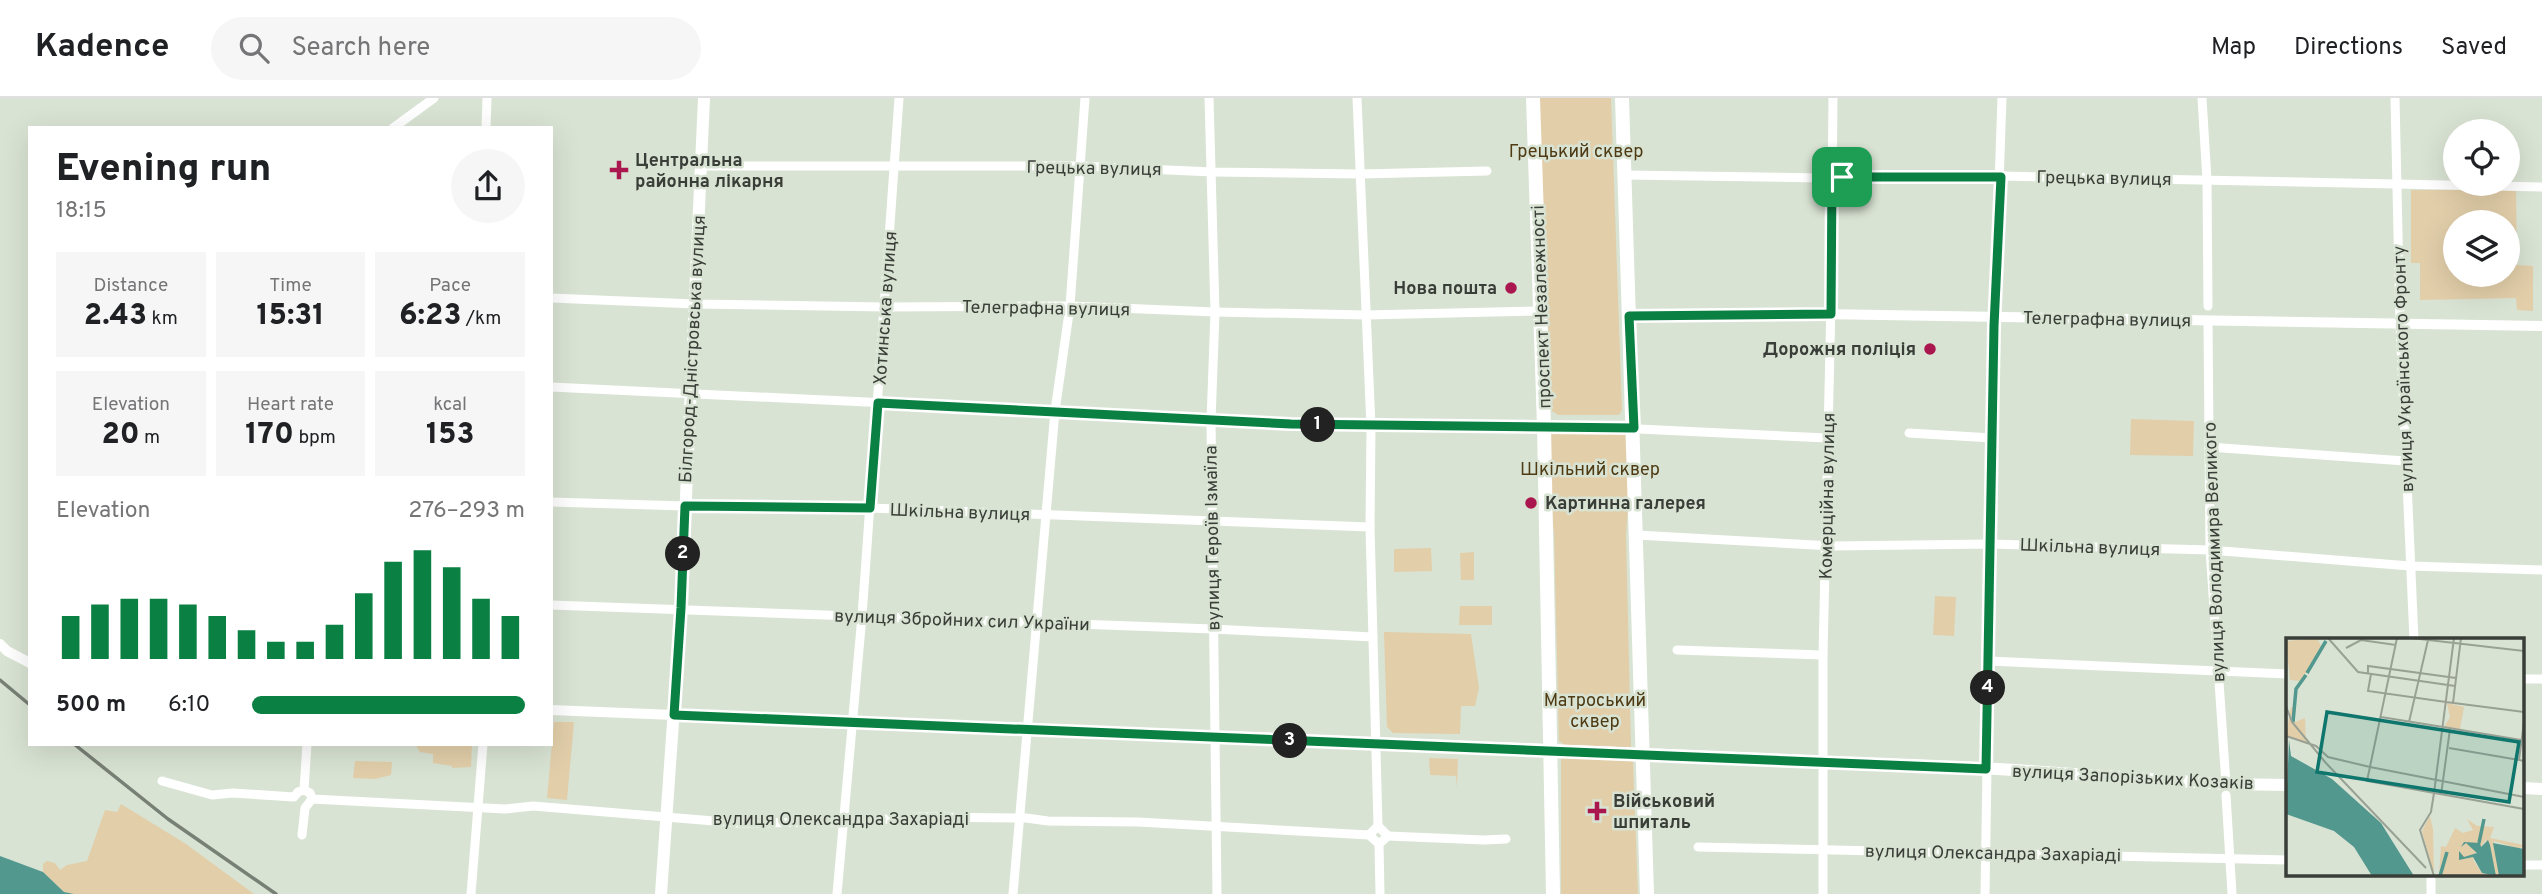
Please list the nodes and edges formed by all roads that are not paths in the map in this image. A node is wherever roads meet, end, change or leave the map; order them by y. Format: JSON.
{"nodes":[{"id":1,"x":434,"y":98,"type":"edge"},
{"id":2,"x":487,"y":98,"type":"edge"},
{"id":3,"x":704,"y":98,"type":"edge"},
{"id":4,"x":899,"y":98,"type":"edge"},
{"id":5,"x":1085,"y":98,"type":"edge"},
{"id":6,"x":1209,"y":98,"type":"edge"},
{"id":7,"x":1357,"y":98,"type":"edge"},
{"id":8,"x":1533,"y":98,"type":"edge"},
{"id":9,"x":1622,"y":98,"type":"edge"},
{"id":10,"x":1833,"y":98,"type":"edge"},
{"id":11,"x":2002,"y":98,"type":"edge"},
{"id":12,"x":2202,"y":98,"type":"edge"},
{"id":13,"x":2396,"y":98,"type":"edge"},
{"id":14,"x":396,"y":126,"type":"edge"},
{"id":15,"x":486,"y":126,"type":"edge"},
{"id":16,"x":701,"y":166,"type":"junction"},
{"id":17,"x":1080,"y":166,"type":"junction"},
{"id":18,"x":894,"y":167,"type":"junction"},
{"id":19,"x":1487,"y":171,"type":"dead end"},
{"id":20,"x":1213,"y":172,"type":"junction"},
{"id":21,"x":1360,"y":174,"type":"junction"},
{"id":22,"x":1625,"y":175,"type":"junction"},
{"id":23,"x":1832,"y":177,"type":"junction"},
{"id":24,"x":2001,"y":177,"type":"junction"},
{"id":25,"x":2207,"y":180,"type":"junction"},
{"id":26,"x":2396,"y":184,"type":"junction"},
{"id":27,"x":2542,"y":187,"type":"edge"},
{"id":28,"x":553,"y":298,"type":"edge"},
{"id":29,"x":695,"y":304,"type":"junction"},
{"id":30,"x":1070,"y":306,"type":"junction"},
{"id":31,"x":2208,"y":306,"type":"dead end"},
{"id":32,"x":885,"y":307,"type":"junction"},
{"id":33,"x":1540,"y":311,"type":"junction"},
{"id":34,"x":1214,"y":312,"type":"junction"},
{"id":35,"x":1831,"y":314,"type":"junction"},
{"id":36,"x":1366,"y":315,"type":"junction"},
{"id":37,"x":1629,"y":316,"type":"junction"},
{"id":38,"x":1994,"y":317,"type":"junction"},
{"id":39,"x":2208,"y":321,"type":"junction"},
{"id":40,"x":2400,"y":324,"type":"junction"},
{"id":41,"x":2542,"y":326,"type":"edge"},
{"id":42,"x":553,"y":387,"type":"edge"},
{"id":43,"x":690,"y":392,"type":"junction"},
{"id":44,"x":878,"y":403,"type":"junction"},
{"id":45,"x":1055,"y":411,"type":"junction"},
{"id":46,"x":1211,"y":421,"type":"junction"},
{"id":47,"x":1545,"y":426,"type":"junction"},
{"id":48,"x":1371,"y":427,"type":"junction"},
{"id":49,"x":1634,"y":428,"type":"junction"},
{"id":50,"x":1909,"y":433,"type":"dead end"},
{"id":51,"x":1827,"y":438,"type":"junction"},
{"id":52,"x":1992,"y":438,"type":"junction"},
{"id":53,"x":2208,"y":447,"type":"junction"},
{"id":54,"x":2405,"y":461,"type":"junction"},
{"id":55,"x":553,"y":502,"type":"edge"},
{"id":56,"x":685,"y":506,"type":"junction"},
{"id":57,"x":870,"y":508,"type":"junction"},
{"id":58,"x":1047,"y":516,"type":"junction"},
{"id":59,"x":1212,"y":523,"type":"junction"},
{"id":60,"x":1370,"y":527,"type":"junction"},
{"id":61,"x":1637,"y":535,"type":"junction"},
{"id":62,"x":1990,"y":544,"type":"junction"},
{"id":63,"x":1825,"y":545,"type":"junction"},
{"id":64,"x":2210,"y":550,"type":"junction"},
{"id":65,"x":2410,"y":566,"type":"junction"},
{"id":66,"x":2542,"y":570,"type":"edge"},
{"id":67,"x":553,"y":606,"type":"edge"},
{"id":68,"x":681,"y":608,"type":"junction"},
{"id":69,"x":862,"y":616,"type":"junction"},
{"id":70,"x":1037,"y":624,"type":"junction"},
{"id":71,"x":1213,"y":629,"type":"junction"},
{"id":72,"x":1373,"y":637,"type":"junction"},
{"id":73,"x":2414,"y":638,"type":"edge"},
{"id":74,"x":0,"y":643,"type":"edge"},
{"id":75,"x":1677,"y":650,"type":"dead end"},
{"id":76,"x":1823,"y":655,"type":"junction"},
{"id":77,"x":1988,"y":661,"type":"junction"},
{"id":78,"x":28,"y":662,"type":"edge"},
{"id":79,"x":2218,"y":673,"type":"junction"},
{"id":80,"x":2286,"y":674,"type":"edge"},
{"id":81,"x":2524,"y":679,"type":"edge"},
{"id":82,"x":2542,"y":679,"type":"edge"},
{"id":83,"x":553,"y":710,"type":"edge"},
{"id":84,"x":674,"y":715,"type":"junction"},
{"id":85,"x":852,"y":722,"type":"junction"},
{"id":86,"x":1028,"y":729,"type":"junction"},
{"id":87,"x":1215,"y":738,"type":"junction"},
{"id":88,"x":1376,"y":744,"type":"junction"},
{"id":89,"x":307,"y":746,"type":"edge"},
{"id":90,"x":483,"y":746,"type":"edge"},
{"id":91,"x":1551,"y":750,"type":"junction"},
{"id":92,"x":1644,"y":754,"type":"junction"},
{"id":93,"x":1823,"y":762,"type":"junction"},
{"id":94,"x":1986,"y":769,"type":"junction"},
{"id":95,"x":162,"y":781,"type":"dead end"},
{"id":96,"x":2286,"y":785,"type":"edge"},
{"id":97,"x":2524,"y":788,"type":"edge"},
{"id":98,"x":2542,"y":789,"type":"edge"},
{"id":99,"x":304,"y":790,"type":"junction"},
{"id":100,"x":2226,"y":790,"type":"junction"},
{"id":101,"x":312,"y":799,"type":"junction"},
{"id":102,"x":477,"y":807,"type":"junction"},
{"id":103,"x":667,"y":817,"type":"junction"},
{"id":104,"x":1020,"y":818,"type":"junction"},
{"id":105,"x":844,"y":822,"type":"junction"},
{"id":106,"x":1378,"y":826,"type":"junction"},
{"id":107,"x":1216,"y":827,"type":"junction"},
{"id":108,"x":302,"y":835,"type":"dead end"},
{"id":109,"x":1369,"y":835,"type":"junction"},
{"id":110,"x":1388,"y":836,"type":"junction"},
{"id":111,"x":1506,"y":839,"type":"dead end"},
{"id":112,"x":1379,"y":845,"type":"junction"},
{"id":113,"x":1698,"y":847,"type":"dead end"},
{"id":114,"x":1823,"y":849,"type":"junction"},
{"id":115,"x":1985,"y":854,"type":"junction"},
{"id":116,"x":2230,"y":858,"type":"junction"},
{"id":117,"x":2286,"y":860,"type":"edge"},
{"id":118,"x":2524,"y":865,"type":"edge"},
{"id":119,"x":2542,"y":865,"type":"edge"},
{"id":120,"x":2431,"y":876,"type":"edge"},
{"id":121,"x":471,"y":894,"type":"edge"},
{"id":122,"x":661,"y":894,"type":"edge"},
{"id":123,"x":836,"y":894,"type":"edge"},
{"id":124,"x":1013,"y":894,"type":"edge"},
{"id":125,"x":1217,"y":894,"type":"edge"},
{"id":126,"x":1380,"y":894,"type":"edge"},
{"id":127,"x":1553,"y":894,"type":"edge"},
{"id":128,"x":1647,"y":894,"type":"edge"},
{"id":129,"x":1823,"y":894,"type":"edge"},
{"id":130,"x":1984,"y":894,"type":"edge"},
{"id":131,"x":2232,"y":894,"type":"edge"},
{"id":132,"x":2431,"y":894,"type":"edge"}],
"edges":[{"from":1,"to":14,"type":"street"},
{"from":2,"to":15,"type":"street"},
{"from":3,"to":16,"type":"main road","name":"Білгород-Дністровська вулиця"},
{"from":4,"to":18,"type":"street","name":"Хотинська вулиця"},
{"from":5,"to":17,"type":"street"},
{"from":6,"to":20,"type":"street","name":"вулиця Героїв Ізмаїла"},
{"from":7,"to":21,"type":"street"},
{"from":8,"to":33,"type":"main road","name":"проспект Незалежності"},
{"from":9,"to":22,"type":"main road"},
{"from":10,"to":23,"type":"street","name":"Комерційна вулиця"},
{"from":11,"to":24,"type":"street"},
{"from":12,"to":25,"type":"street"},
{"from":13,"to":26,"type":"street","name":"вулиця Українського Фронту"},
{"from":16,"to":18,"type":"street","name":"Грецька вулиця"},
{"from":16,"to":29,"type":"main road","name":"Білгород-Дністровська вулиця"},
{"from":17,"to":18,"type":"street","name":"Грецька вулиця"},
{"from":17,"to":20,"type":"street","name":"Грецька вулиця"},
{"from":17,"to":30,"type":"street"},
{"from":18,"to":32,"type":"street","name":"Хотинська вулиця"},
{"from":19,"to":21,"type":"street","name":"Грецька вулиця"},
{"from":20,"to":21,"type":"street","name":"Грецька вулиця"},
{"from":20,"to":34,"type":"street","name":"вулиця Героїв Ізмаїла"},
{"from":21,"to":36,"type":"street"},
{"from":22,"to":23,"type":"street","name":"Грецька вулиця"},
{"from":22,"to":37,"type":"main road"},
{"from":23,"to":24,"type":"street","name":"Грецька вулиця"},
{"from":23,"to":35,"type":"street","name":"Комерційна вулиця"},
{"from":24,"to":25,"type":"street","name":"Грецька вулиця"},
{"from":24,"to":38,"type":"street"},
{"from":25,"to":26,"type":"street","name":"Грецька вулиця"},
{"from":25,"to":31,"type":"street"},
{"from":26,"to":27,"type":"street","name":"Грецька вулиця"},
{"from":26,"to":40,"type":"street","name":"вулиця Українського Фронту"},
{"from":28,"to":29,"type":"street","name":"Телеграфна вулиця"},
{"from":29,"to":32,"type":"street","name":"Телеграфна вулиця"},
{"from":29,"to":43,"type":"main road","name":"Білгород-Дністровська вулиця"},
{"from":30,"to":32,"type":"street","name":"Телеграфна вулиця"},
{"from":30,"to":34,"type":"street","name":"Телеграфна вулиця"},
{"from":30,"to":45,"type":"street"},
{"from":32,"to":44,"type":"street","name":"Хотинська вулиця"},
{"from":33,"to":36,"type":"street","name":"Телеграфна вулиця"},
{"from":33,"to":47,"type":"main road","name":"проспект Незалежності"},
{"from":34,"to":36,"type":"street","name":"Телеграфна вулиця"},
{"from":34,"to":46,"type":"street","name":"вулиця Героїв Ізмаїла"},
{"from":35,"to":37,"type":"street","name":"Телеграфна вулиця"},
{"from":35,"to":38,"type":"street","name":"Телеграфна вулиця"},
{"from":35,"to":51,"type":"street","name":"Комерційна вулиця"},
{"from":36,"to":48,"type":"street"},
{"from":37,"to":49,"type":"main road"},
{"from":38,"to":39,"type":"street","name":"Телеграфна вулиця"},
{"from":38,"to":52,"type":"street"},
{"from":39,"to":40,"type":"street","name":"Телеграфна вулиця"},
{"from":39,"to":53,"type":"street","name":"вулиця Володимира Великого"},
{"from":40,"to":41,"type":"street","name":"Телеграфна вулиця"},
{"from":40,"to":54,"type":"street","name":"вулиця Українського Фронту"},
{"from":42,"to":43,"type":"street"},
{"from":43,"to":44,"type":"street"},
{"from":43,"to":56,"type":"main road","name":"Білгород-Дністровська вулиця"},
{"from":44,"to":45,"type":"street"},
{"from":44,"to":57,"type":"street","name":"Хотинська вулиця"},
{"from":45,"to":46,"type":"street"},
{"from":45,"to":58,"type":"street"},
{"from":46,"to":48,"type":"street"},
{"from":46,"to":59,"type":"street","name":"вулиця Героїв Ізмаїла"},
{"from":47,"to":48,"type":"street"},
{"from":47,"to":49,"type":"street"},
{"from":47,"to":91,"type":"main road","name":"проспект Незалежності"},
{"from":48,"to":60,"type":"street"},
{"from":49,"to":51,"type":"street"},
{"from":49,"to":61,"type":"main road"},
{"from":50,"to":52,"type":"street"},
{"from":51,"to":63,"type":"street","name":"Комерційна вулиця"},
{"from":52,"to":62,"type":"street"},
{"from":53,"to":54,"type":"street"},
{"from":53,"to":64,"type":"street","name":"вулиця Володимира Великого"},
{"from":54,"to":65,"type":"street","name":"вулиця Українського Фронту"},
{"from":55,"to":56,"type":"street","name":"Шкільна вулиця"},
{"from":56,"to":57,"type":"street","name":"Шкільна вулиця"},
{"from":56,"to":68,"type":"main road","name":"Білгород-Дністровська вулиця"},
{"from":57,"to":58,"type":"street","name":"Шкільна вулиця"},
{"from":57,"to":69,"type":"street","name":"Хотинська вулиця"},
{"from":58,"to":59,"type":"street","name":"Шкільна вулиця"},
{"from":58,"to":70,"type":"street"},
{"from":59,"to":60,"type":"street","name":"Шкільна вулиця"},
{"from":59,"to":71,"type":"street","name":"вулиця Героїв Ізмаїла"},
{"from":60,"to":72,"type":"street"},
{"from":61,"to":63,"type":"street","name":"Шкільна вулиця"},
{"from":61,"to":92,"type":"main road"},
{"from":62,"to":63,"type":"street","name":"Шкільна вулиця"},
{"from":62,"to":64,"type":"street","name":"Шкільна вулиця"},
{"from":62,"to":77,"type":"street"},
{"from":63,"to":76,"type":"street","name":"Комерційна вулиця"},
{"from":64,"to":65,"type":"street","name":"Шкільна вулиця"},
{"from":64,"to":79,"type":"street","name":"вулиця Володимира Великого"},
{"from":65,"to":66,"type":"street","name":"Шкільна вулиця"},
{"from":65,"to":73,"type":"street","name":"вулиця Українського Фронту"},
{"from":67,"to":68,"type":"street","name":"вулиця Збройних сил України"},
{"from":68,"to":69,"type":"street","name":"вулиця Збройних сил України"},
{"from":68,"to":84,"type":"main road","name":"Білгород-Дністровська вулиця"},
{"from":69,"to":70,"type":"street","name":"вулиця Збройних сил України"},
{"from":69,"to":85,"type":"street","name":"Хотинська вулиця"},
{"from":70,"to":71,"type":"street","name":"вулиця Збройних сил України"},
{"from":70,"to":86,"type":"street"},
{"from":71,"to":72,"type":"street","name":"вулиця Збройних сил України"},
{"from":71,"to":87,"type":"street","name":"вулиця Героїв Ізмаїла"},
{"from":72,"to":88,"type":"street"},
{"from":74,"to":78,"type":"street"},
{"from":75,"to":76,"type":"street"},
{"from":76,"to":93,"type":"street","name":"Комерційна вулиця"},
{"from":77,"to":79,"type":"street"},
{"from":77,"to":94,"type":"street"},
{"from":79,"to":80,"type":"street"},
{"from":79,"to":100,"type":"street","name":"вулиця Володимира Великого"},
{"from":81,"to":82,"type":"street"},
{"from":83,"to":84,"type":"street","name":"вулиця Запорізьких Козаків"},
{"from":84,"to":85,"type":"main road","name":"вулиця Запорізьких Козаків"},
{"from":84,"to":103,"type":"main road","name":"Білгород-Дністровська вулиця"},
{"from":85,"to":86,"type":"main road","name":"вулиця Запорізьких Козаків"},
{"from":85,"to":105,"type":"street","name":"Хотинська вулиця"},
{"from":86,"to":87,"type":"main road","name":"вулиця Запорізьких Козаків"},
{"from":86,"to":104,"type":"street"},
{"from":87,"to":88,"type":"main road","name":"вулиця Запорізьких Козаків"},
{"from":87,"to":107,"type":"street","name":"вулиця Героїв Ізмаїла"},
{"from":88,"to":91,"type":"main road","name":"вулиця Запорізьких Козаків"},
{"from":88,"to":106,"type":"street"},
{"from":89,"to":99,"type":"street"},
{"from":90,"to":102,"type":"street"},
{"from":91,"to":92,"type":"main road","name":"вулиця Запорізьких Козаків"},
{"from":91,"to":127,"type":"main road","name":"проспект Незалежності"},
{"from":92,"to":93,"type":"main road","name":"вулиця Запорізьких Козаків"},
{"from":92,"to":128,"type":"main road"},
{"from":93,"to":94,"type":"main road","name":"вулиця Запорізьких Козаків"},
{"from":93,"to":114,"type":"street","name":"Комерційна вулиця"},
{"from":94,"to":100,"type":"main road","name":"вулиця Запорізьких Козаків"},
{"from":94,"to":115,"type":"street"},
{"from":95,"to":99,"type":"street"},
{"from":96,"to":100,"type":"main road","name":"вулиця Запорізьких Козаків"},
{"from":97,"to":98,"type":"main road"},
{"from":99,"to":101,"type":"street"},
{"from":100,"to":116,"type":"street","name":"вулиця Володимира Великого"},
{"from":101,"to":102,"type":"street","name":"вулиця Олександра Захаріаді"},
{"from":101,"to":108,"type":"street"},
{"from":102,"to":103,"type":"street","name":"вулиця Олександра Захаріаді"},
{"from":102,"to":121,"type":"street"},
{"from":103,"to":105,"type":"street","name":"вулиця Олександра Захаріаді"},
{"from":103,"to":122,"type":"main road","name":"Білгород-Дністровська вулиця"},
{"from":104,"to":105,"type":"street","name":"вулиця Олександра Захаріаді"},
{"from":104,"to":107,"type":"street","name":"вулиця Олександра Захаріаді"},
{"from":104,"to":124,"type":"street"},
{"from":105,"to":123,"type":"street","name":"Хотинська вулиця"},
{"from":106,"to":109,"type":"street"},
{"from":106,"to":110,"type":"street"},
{"from":107,"to":109,"type":"street","name":"вулиця Олександра Захаріаді"},
{"from":107,"to":125,"type":"street","name":"вулиця Героїв Ізмаїла"},
{"from":109,"to":112,"type":"street"},
{"from":110,"to":111,"type":"street"},
{"from":110,"to":112,"type":"street"},
{"from":112,"to":126,"type":"street"},
{"from":113,"to":114,"type":"street","name":"вулиця Олександра Захаріаді"},
{"from":114,"to":115,"type":"street","name":"вулиця Олександра Захаріаді"},
{"from":114,"to":129,"type":"street","name":"Комерційна вулиця"},
{"from":115,"to":116,"type":"street","name":"вулиця Олександра Захаріаді"},
{"from":115,"to":130,"type":"street"},
{"from":116,"to":117,"type":"street","name":"вулиця Олександра Захаріаді"},
{"from":116,"to":131,"type":"street","name":"вулиця Володимира Великого"},
{"from":118,"to":119,"type":"street"},
{"from":120,"to":132,"type":"street"}]}
